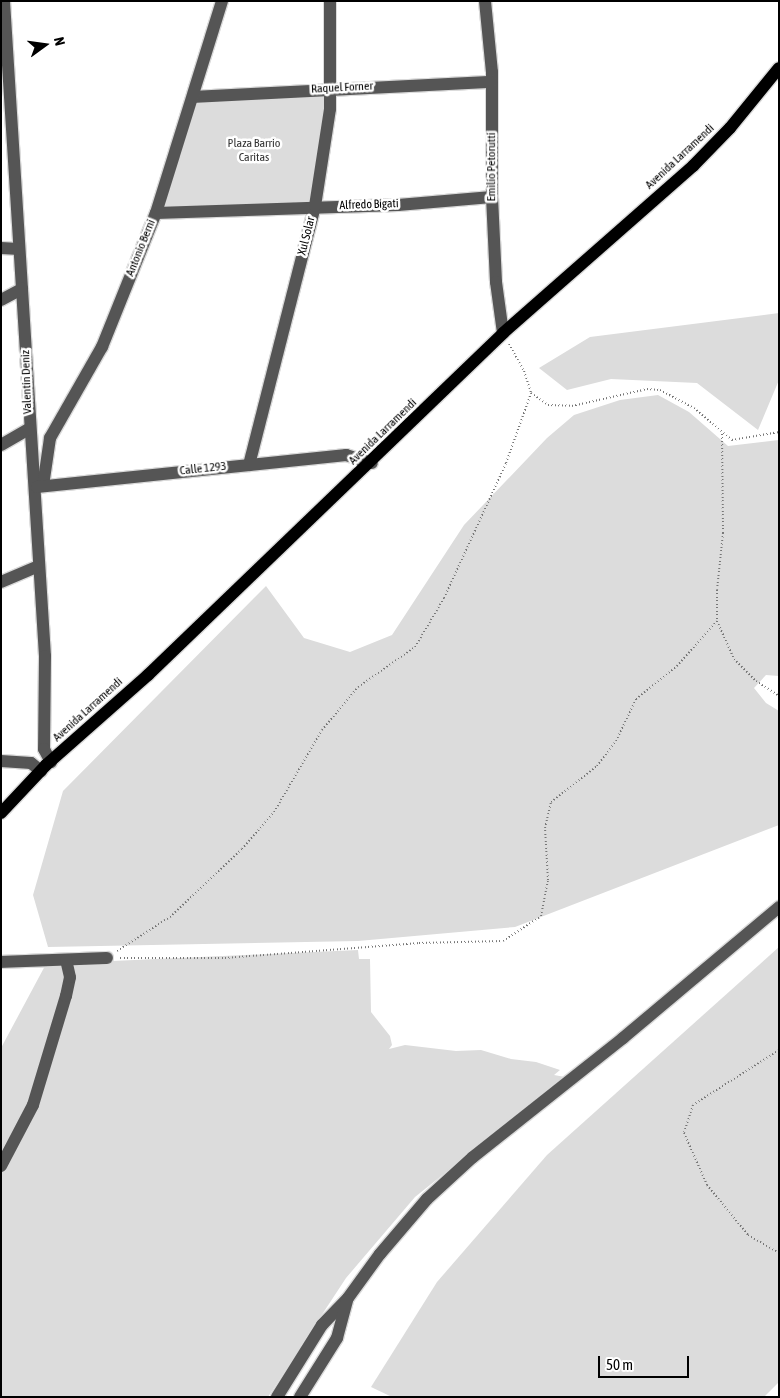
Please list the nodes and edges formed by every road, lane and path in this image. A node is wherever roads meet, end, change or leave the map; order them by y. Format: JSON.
{"nodes":[{"id":1,"x":222,"y":1,"type":"edge"},
{"id":2,"x":330,"y":1,"type":"edge"},
{"id":3,"x":485,"y":1,"type":"edge"},
{"id":4,"x":3,"y":3,"type":"edge"},
{"id":5,"x":779,"y":68,"type":"edge"},
{"id":6,"x":492,"y":82,"type":"junction"},
{"id":7,"x":331,"y":88,"type":"junction"},
{"id":8,"x":193,"y":97,"type":"junction"},
{"id":9,"x":492,"y":197,"type":"junction"},
{"id":10,"x":315,"y":206,"type":"junction"},
{"id":11,"x":156,"y":213,"type":"junction"},
{"id":12,"x":1,"y":248,"type":"edge"},
{"id":13,"x":19,"y":249,"type":"junction"},
{"id":14,"x":22,"y":289,"type":"junction"},
{"id":15,"x":1,"y":300,"type":"edge"},
{"id":16,"x":503,"y":333,"type":"junction"},
{"id":17,"x":530,"y":393,"type":"junction"},
{"id":18,"x":29,"y":428,"type":"junction"},
{"id":19,"x":779,"y":432,"type":"edge"},
{"id":20,"x":722,"y":434,"type":"junction"},
{"id":21,"x":1,"y":445,"type":"edge"},
{"id":22,"x":372,"y":463,"type":"junction"},
{"id":23,"x":249,"y":465,"type":"junction"},
{"id":24,"x":38,"y":487,"type":"junction"},
{"id":25,"x":37,"y":567,"type":"junction"},
{"id":26,"x":1,"y":582,"type":"edge"},
{"id":27,"x":717,"y":621,"type":"junction"},
{"id":28,"x":779,"y":696,"type":"edge"},
{"id":29,"x":1,"y":761,"type":"edge"},
{"id":30,"x":46,"y":766,"type":"junction"},
{"id":31,"x":1,"y":813,"type":"edge"},
{"id":32,"x":779,"y":907,"type":"edge"},
{"id":33,"x":107,"y":958,"type":"junction"},
{"id":34,"x":66,"y":960,"type":"junction"},
{"id":35,"x":1,"y":962,"type":"edge"},
{"id":36,"x":779,"y":1050,"type":"edge"},
{"id":37,"x":1,"y":1166,"type":"edge"},
{"id":38,"x":779,"y":1253,"type":"edge"},
{"id":39,"x":348,"y":1298,"type":"junction"},
{"id":40,"x":277,"y":1397,"type":"edge"},
{"id":41,"x":300,"y":1397,"type":"edge"}],
"edges":[{"from":1,"to":8,"type":"street","name":"Antonio Berni"},
{"from":2,"to":7,"type":"street","name":"Xul Solar"},
{"from":3,"to":6,"type":"street","name":"Emilio Petorutti"},
{"from":4,"to":13,"type":"street","name":"Valentín Deniz"},
{"from":5,"to":16,"type":"main road","name":"Avenida Larramendi"},
{"from":6,"to":7,"type":"street","name":"Raquel Forner"},
{"from":6,"to":9,"type":"street","name":"Emilio Petorutti"},
{"from":7,"to":8,"type":"street","name":"Raquel Forner"},
{"from":7,"to":10,"type":"street","name":"Xul Solar"},
{"from":8,"to":11,"type":"street","name":"Antonio Berni"},
{"from":9,"to":10,"type":"street","name":"Alfredo Bigati"},
{"from":9,"to":16,"type":"street","name":"Emilio Petorutti"},
{"from":10,"to":11,"type":"street","name":"Alfredo Bigati"},
{"from":10,"to":23,"type":"street","name":"Xul Solar"},
{"from":11,"to":24,"type":"street","name":"Antonio Berni"},
{"from":12,"to":13,"type":"street"},
{"from":13,"to":14,"type":"street","name":"Valentín Deniz"},
{"from":14,"to":15,"type":"street"},
{"from":14,"to":18,"type":"street","name":"Valentín Deniz"},
{"from":16,"to":17,"type":"path"},
{"from":16,"to":22,"type":"main road","name":"Avenida Larramendi"},
{"from":17,"to":20,"type":"path"},
{"from":17,"to":33,"type":"path"},
{"from":18,"to":21,"type":"street"},
{"from":18,"to":24,"type":"street","name":"Valentín Deniz"},
{"from":19,"to":20,"type":"path"},
{"from":20,"to":27,"type":"path"},
{"from":22,"to":23,"type":"street","name":"Calle 1293"},
{"from":22,"to":30,"type":"main road","name":"Avenida Larramendi"},
{"from":23,"to":24,"type":"street","name":"Calle 1293"},
{"from":24,"to":25,"type":"street","name":"Valentín Deniz"},
{"from":25,"to":26,"type":"street"},
{"from":25,"to":30,"type":"street","name":"Valentín Deniz"},
{"from":27,"to":28,"type":"path"},
{"from":27,"to":33,"type":"path"},
{"from":29,"to":30,"type":"street"},
{"from":30,"to":31,"type":"main road","name":"Avenida Larramendi"},
{"from":32,"to":39,"type":"street"},
{"from":33,"to":34,"type":"street"},
{"from":34,"to":35,"type":"street"},
{"from":34,"to":37,"type":"street"},
{"from":36,"to":38,"type":"path"},
{"from":39,"to":40,"type":"street"},
{"from":39,"to":41,"type":"street"}]}
